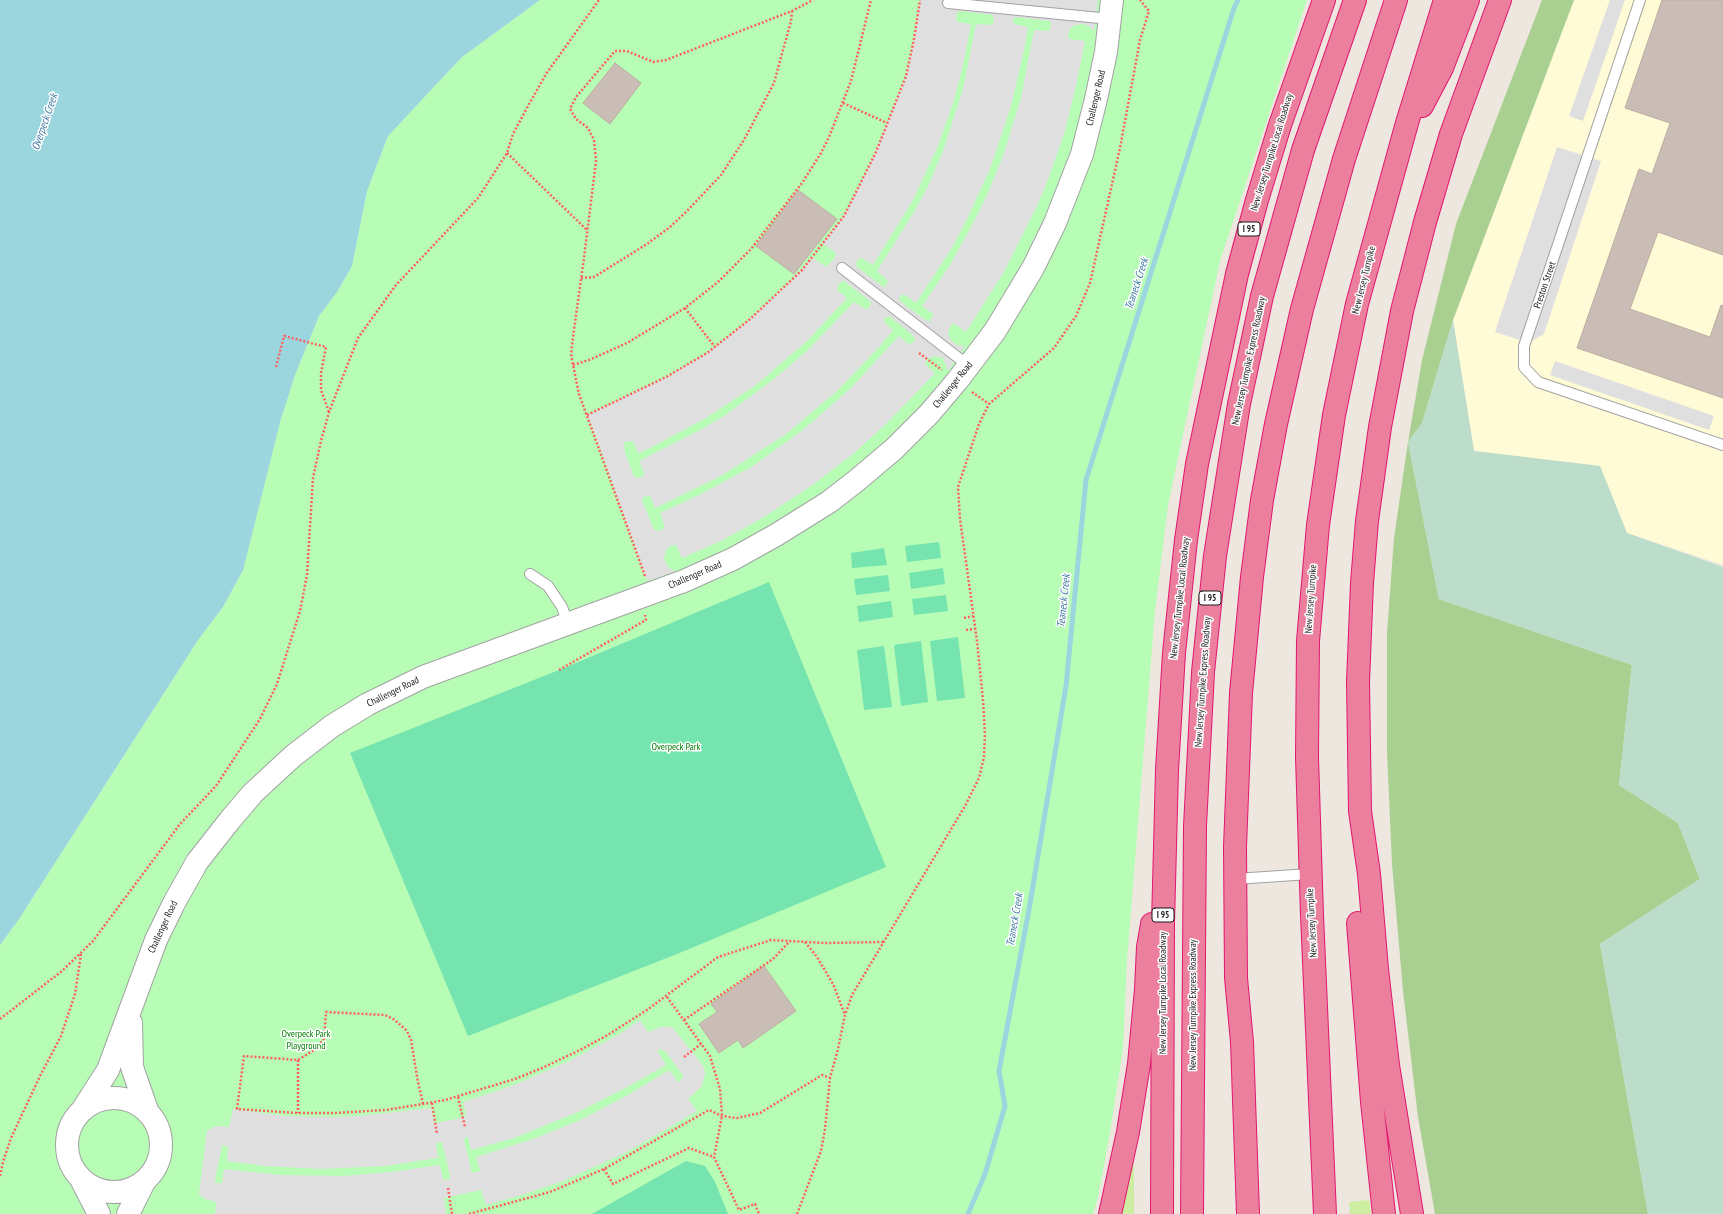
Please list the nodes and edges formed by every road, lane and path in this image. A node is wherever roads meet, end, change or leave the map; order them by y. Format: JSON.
{"nodes":[{"id":1,"x":599,"y":0,"type":"edge"},
{"id":2,"x":813,"y":0,"type":"edge"},
{"id":3,"x":872,"y":0,"type":"edge"},
{"id":4,"x":920,"y":0,"type":"edge"},
{"id":5,"x":1140,"y":0,"type":"edge"},
{"id":6,"x":1324,"y":0,"type":"edge"},
{"id":7,"x":1354,"y":0,"type":"edge"},
{"id":8,"x":1396,"y":0,"type":"edge"},
{"id":9,"x":1445,"y":0,"type":"edge"},
{"id":10,"x":1468,"y":0,"type":"edge"},
{"id":11,"x":1500,"y":0,"type":"edge"},
{"id":12,"x":1640,"y":0,"type":"edge"},
{"id":13,"x":948,"y":3,"type":"dead end"},
{"id":14,"x":1111,"y":9,"type":"edge"},
{"id":15,"x":792,"y":11,"type":"junction"},
{"id":16,"x":844,"y":103,"type":"junction"},
{"id":17,"x":887,"y":123,"type":"junction"},
{"id":18,"x":507,"y":153,"type":"junction"},
{"id":19,"x":1398,"y":153,"type":"junction"},
{"id":20,"x":588,"y":230,"type":"junction"},
{"id":21,"x":842,"y":268,"type":"dead end"},
{"id":22,"x":581,"y":278,"type":"junction"},
{"id":23,"x":684,"y":308,"type":"junction"},
{"id":24,"x":715,"y":347,"type":"junction"},
{"id":25,"x":573,"y":365,"type":"junction"},
{"id":26,"x":969,"y":366,"type":"junction"},
{"id":27,"x":276,"y":368,"type":"dead end"},
{"id":28,"x":328,"y":412,"type":"junction"},
{"id":29,"x":587,"y":415,"type":"junction"},
{"id":30,"x":1723,"y":445,"type":"edge"},
{"id":31,"x":530,"y":574,"type":"dead end"},
{"id":32,"x":638,"y":598,"type":"junction"},
{"id":33,"x":973,"y":616,"type":"junction"},
{"id":34,"x":964,"y":618,"type":"dead end"},
{"id":35,"x":568,"y":624,"type":"junction"},
{"id":36,"x":975,"y":629,"type":"junction"},
{"id":37,"x":966,"y":630,"type":"dead end"},
{"id":38,"x":559,"y":670,"type":"dead end"},
{"id":39,"x":1360,"y":811,"type":"junction"},
{"id":40,"x":1164,"y":866,"type":"junction"},
{"id":41,"x":1310,"y":874,"type":"junction"},
{"id":42,"x":1235,"y":879,"type":"junction"},
{"id":43,"x":790,"y":940,"type":"junction"},
{"id":44,"x":804,"y":942,"type":"junction"},
{"id":45,"x":884,"y":942,"type":"junction"},
{"id":46,"x":81,"y":953,"type":"junction"},
{"id":47,"x":1236,"y":978,"type":"junction"},
{"id":48,"x":667,"y":997,"type":"junction"},
{"id":49,"x":131,"y":1008,"type":"junction"},
{"id":50,"x":845,"y":1015,"type":"junction"},
{"id":51,"x":0,"y":1019,"type":"edge"},
{"id":52,"x":684,"y":1020,"type":"junction"},
{"id":53,"x":701,"y":1044,"type":"junction"},
{"id":54,"x":684,"y":1057,"type":"dead end"},
{"id":55,"x":298,"y":1060,"type":"junction"},
{"id":56,"x":830,"y":1078,"type":"junction"},
{"id":57,"x":458,"y":1097,"type":"junction"},
{"id":58,"x":432,"y":1103,"type":"junction"},
{"id":59,"x":423,"y":1104,"type":"junction"},
{"id":60,"x":83,"y":1109,"type":"junction"},
{"id":61,"x":148,"y":1113,"type":"junction"},
{"id":62,"x":298,"y":1113,"type":"junction"},
{"id":63,"x":722,"y":1116,"type":"junction"},
{"id":64,"x":465,"y":1127,"type":"dead end"},
{"id":65,"x":436,"y":1134,"type":"dead end"},
{"id":66,"x":714,"y":1157,"type":"junction"},
{"id":67,"x":604,"y":1169,"type":"junction"},
{"id":68,"x":0,"y":1176,"type":"edge"},
{"id":69,"x":82,"y":1181,"type":"junction"},
{"id":70,"x":144,"y":1182,"type":"junction"},
{"id":71,"x":448,"y":1188,"type":"dead end"},
{"id":72,"x":99,"y":1214,"type":"edge"},
{"id":73,"x":128,"y":1214,"type":"edge"},
{"id":74,"x":452,"y":1214,"type":"edge"},
{"id":75,"x":469,"y":1214,"type":"edge"},
{"id":76,"x":760,"y":1214,"type":"edge"},
{"id":77,"x":797,"y":1214,"type":"edge"},
{"id":78,"x":1110,"y":1214,"type":"edge"},
{"id":79,"x":1162,"y":1214,"type":"edge"},
{"id":80,"x":1192,"y":1214,"type":"edge"},
{"id":81,"x":1233,"y":1214,"type":"edge"},
{"id":82,"x":1248,"y":1214,"type":"edge"},
{"id":83,"x":1325,"y":1214,"type":"edge"},
{"id":84,"x":1384,"y":1214,"type":"edge"},
{"id":85,"x":1412,"y":1214,"type":"edge"}],
"edges":[{"from":1,"to":18,"type":"path"},
{"from":2,"to":15,"type":"path"},
{"from":3,"to":16,"type":"path"},
{"from":4,"to":17,"type":"path"},
{"from":5,"to":33,"type":"path"},
{"from":6,"to":40,"type":"highway","name":"New Jersey Turnpike Local Roadway","number":"I 95"},
{"from":7,"to":80,"type":"highway","name":"New Jersey Turnpike Express Roadway","number":"I 95"},
{"from":8,"to":42,"type":"highway"},
{"from":9,"to":19,"type":"highway","name":"New Jersey Turnpike"},
{"from":10,"to":19,"type":"highway"},
{"from":11,"to":39,"type":"highway"},
{"from":12,"to":30,"type":"lane","name":"Preston Street"},
{"from":13,"to":14,"type":"lane"},
{"from":14,"to":26,"type":"street","name":"Challenger Road"},
{"from":15,"to":20,"type":"path"},
{"from":15,"to":22,"type":"path"},
{"from":16,"to":17,"type":"path"},
{"from":16,"to":23,"type":"path"},
{"from":17,"to":24,"type":"path"},
{"from":18,"to":20,"type":"path"},
{"from":18,"to":28,"type":"path"},
{"from":19,"to":41,"type":"highway","name":"New Jersey Turnpike"},
{"from":20,"to":22,"type":"path"},
{"from":21,"to":26,"type":"lane"},
{"from":22,"to":25,"type":"path"},
{"from":23,"to":24,"type":"path"},
{"from":23,"to":25,"type":"path"},
{"from":24,"to":29,"type":"path"},
{"from":25,"to":29,"type":"path"},
{"from":26,"to":32,"type":"street","name":"Challenger Road"},
{"from":27,"to":28,"type":"path"},
{"from":28,"to":46,"type":"path"},
{"from":29,"to":32,"type":"path"},
{"from":31,"to":35,"type":"lane"},
{"from":32,"to":35,"type":"street","name":"Challenger Road"},
{"from":32,"to":38,"type":"path"},
{"from":33,"to":34,"type":"path"},
{"from":33,"to":36,"type":"path"},
{"from":35,"to":49,"type":"street","name":"Challenger Road"},
{"from":36,"to":37,"type":"path"},
{"from":36,"to":45,"type":"path"},
{"from":39,"to":84,"type":"highway"},
{"from":39,"to":85,"type":"highway"},
{"from":40,"to":78,"type":"highway"},
{"from":40,"to":79,"type":"highway","name":"New Jersey Turnpike Local Roadway","number":"I 95"},
{"from":41,"to":42,"type":"lane"},
{"from":41,"to":83,"type":"highway","name":"New Jersey Turnpike"},
{"from":42,"to":47,"type":"highway"},
{"from":43,"to":44,"type":"path"},
{"from":43,"to":48,"type":"path"},
{"from":43,"to":52,"type":"path"},
{"from":44,"to":45,"type":"path"},
{"from":44,"to":50,"type":"path"},
{"from":45,"to":50,"type":"path"},
{"from":46,"to":51,"type":"path"},
{"from":46,"to":68,"type":"path"},
{"from":47,"to":81,"type":"highway"},
{"from":47,"to":82,"type":"highway"},
{"from":48,"to":52,"type":"path"},
{"from":48,"to":57,"type":"path"},
{"from":49,"to":60,"type":"street","name":"Challenger Road"},
{"from":49,"to":61,"type":"street","name":"Challenger Road"},
{"from":50,"to":56,"type":"path"},
{"from":52,"to":53,"type":"path"},
{"from":53,"to":54,"type":"path"},
{"from":53,"to":63,"type":"path"},
{"from":55,"to":59,"type":"path"},
{"from":55,"to":62,"type":"path"},
{"from":55,"to":62,"type":"path"},
{"from":56,"to":63,"type":"path"},
{"from":56,"to":77,"type":"path"},
{"from":57,"to":58,"type":"path"},
{"from":57,"to":64,"type":"path"},
{"from":58,"to":59,"type":"path"},
{"from":58,"to":65,"type":"path"},
{"from":59,"to":62,"type":"path"},
{"from":60,"to":61,"type":"street","name":"Challenger Road"},
{"from":60,"to":69,"type":"street","name":"Challenger Road"},
{"from":61,"to":70,"type":"street","name":"Challenger Road"},
{"from":63,"to":66,"type":"path"},
{"from":63,"to":67,"type":"path"},
{"from":66,"to":67,"type":"path"},
{"from":66,"to":76,"type":"path"},
{"from":67,"to":75,"type":"path"},
{"from":69,"to":70,"type":"street","name":"Challenger Road"},
{"from":69,"to":72,"type":"street","name":"Challenger Road"},
{"from":70,"to":73,"type":"street","name":"Challenger Road"},
{"from":71,"to":74,"type":"path"}]}
